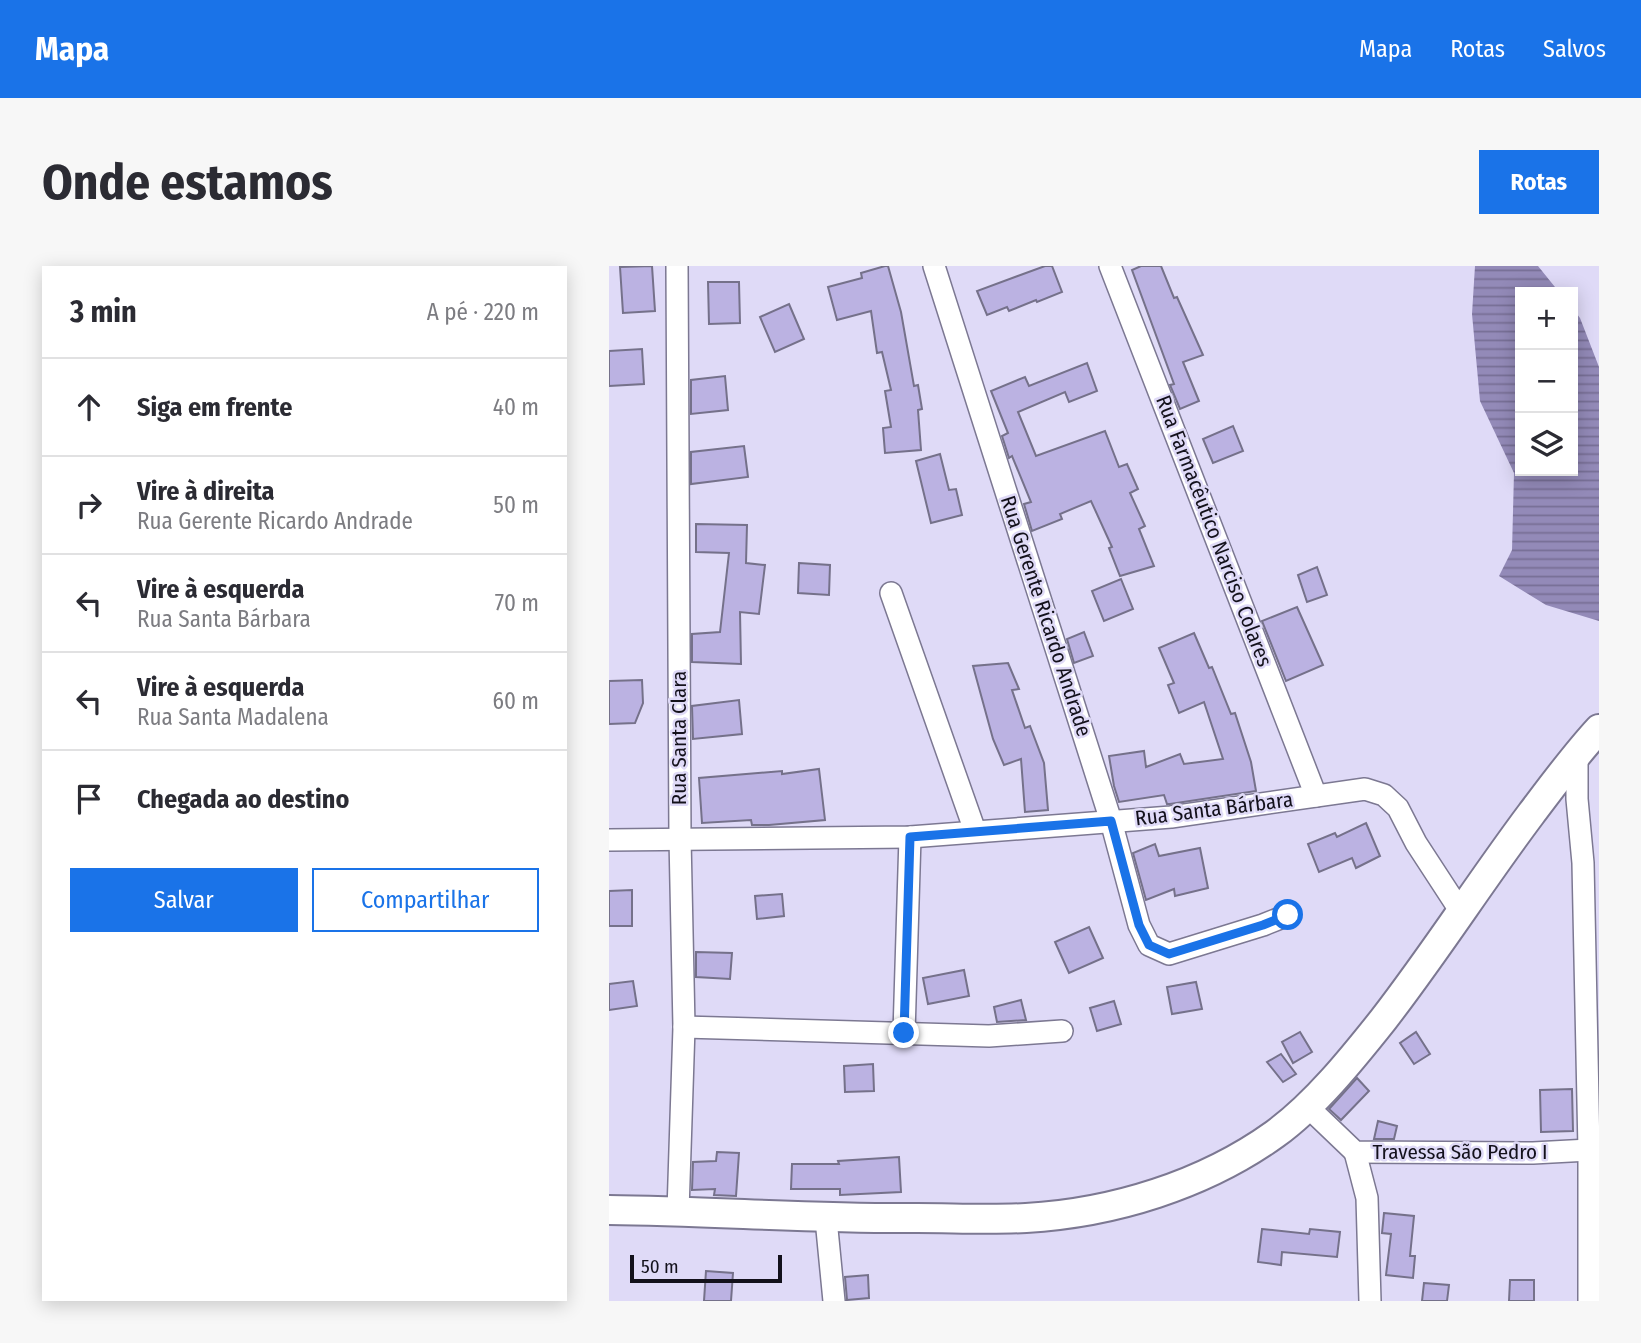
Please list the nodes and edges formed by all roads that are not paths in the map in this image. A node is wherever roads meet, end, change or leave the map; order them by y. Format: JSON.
{"nodes":[{"id":1,"x":677,"y":266,"type":"edge"},
{"id":2,"x":934,"y":266,"type":"edge"},
{"id":3,"x":1110,"y":266,"type":"edge"},
{"id":4,"x":891,"y":593,"type":"dead end"},
{"id":5,"x":1599,"y":729,"type":"edge"},
{"id":6,"x":1577,"y":752,"type":"junction"},
{"id":7,"x":1316,"y":796,"type":"junction"},
{"id":8,"x":1111,"y":821,"type":"junction"},
{"id":9,"x":975,"y":831,"type":"junction"},
{"id":10,"x":910,"y":837,"type":"junction"},
{"id":11,"x":680,"y":838,"type":"junction"},
{"id":12,"x":609,"y":839,"type":"edge"},
{"id":13,"x":1461,"y":912,"type":"junction"},
{"id":14,"x":1288,"y":915,"type":"dead end"},
{"id":15,"x":684,"y":1027,"type":"junction"},
{"id":16,"x":1062,"y":1031,"type":"dead end"},
{"id":17,"x":904,"y":1033,"type":"junction"},
{"id":18,"x":1308,"y":1107,"type":"junction"},
{"id":19,"x":1589,"y":1150,"type":"junction"},
{"id":20,"x":1355,"y":1152,"type":"junction"},
{"id":21,"x":609,"y":1210,"type":"edge"},
{"id":22,"x":678,"y":1211,"type":"junction"},
{"id":23,"x":826,"y":1219,"type":"junction"},
{"id":24,"x":834,"y":1301,"type":"edge"},
{"id":25,"x":1370,"y":1301,"type":"edge"},
{"id":26,"x":1589,"y":1301,"type":"edge"}],
"edges":[{"from":1,"to":11,"type":"street","name":"Rua Santa Clara"},
{"from":2,"to":8,"type":"street","name":"Rua Gerente Ricardo Andrade"},
{"from":3,"to":7,"type":"street","name":"Rua Farmacêutico Narciso Colares"},
{"from":4,"to":9,"type":"street"},
{"from":5,"to":6,"type":"street"},
{"from":6,"to":13,"type":"street"},
{"from":6,"to":19,"type":"street"},
{"from":7,"to":8,"type":"street","name":"Rua Santa Bárbara"},
{"from":7,"to":13,"type":"street","name":"Rua Santa Bárbara"},
{"from":8,"to":9,"type":"street","name":"Rua Santa Bárbara"},
{"from":8,"to":14,"type":"street","name":"Rua Gerente Ricardo Andrade"},
{"from":9,"to":10,"type":"street","name":"Rua Santa Bárbara"},
{"from":10,"to":11,"type":"street","name":"Rua Santa Bárbara"},
{"from":10,"to":17,"type":"street"},
{"from":11,"to":12,"type":"street","name":"Rua Santa Bárbara"},
{"from":11,"to":15,"type":"street","name":"Rua Santa Clara"},
{"from":13,"to":18,"type":"street"},
{"from":15,"to":17,"type":"street"},
{"from":15,"to":22,"type":"street","name":"Rua Santa Clara"},
{"from":16,"to":17,"type":"street"},
{"from":18,"to":20,"type":"street","name":"Travessa São Pedro I"},
{"from":18,"to":23,"type":"street"},
{"from":19,"to":20,"type":"street","name":"Travessa São Pedro I"},
{"from":19,"to":26,"type":"street"},
{"from":20,"to":25,"type":"street"},
{"from":21,"to":22,"type":"street"},
{"from":22,"to":23,"type":"street"},
{"from":23,"to":24,"type":"street"}]}
